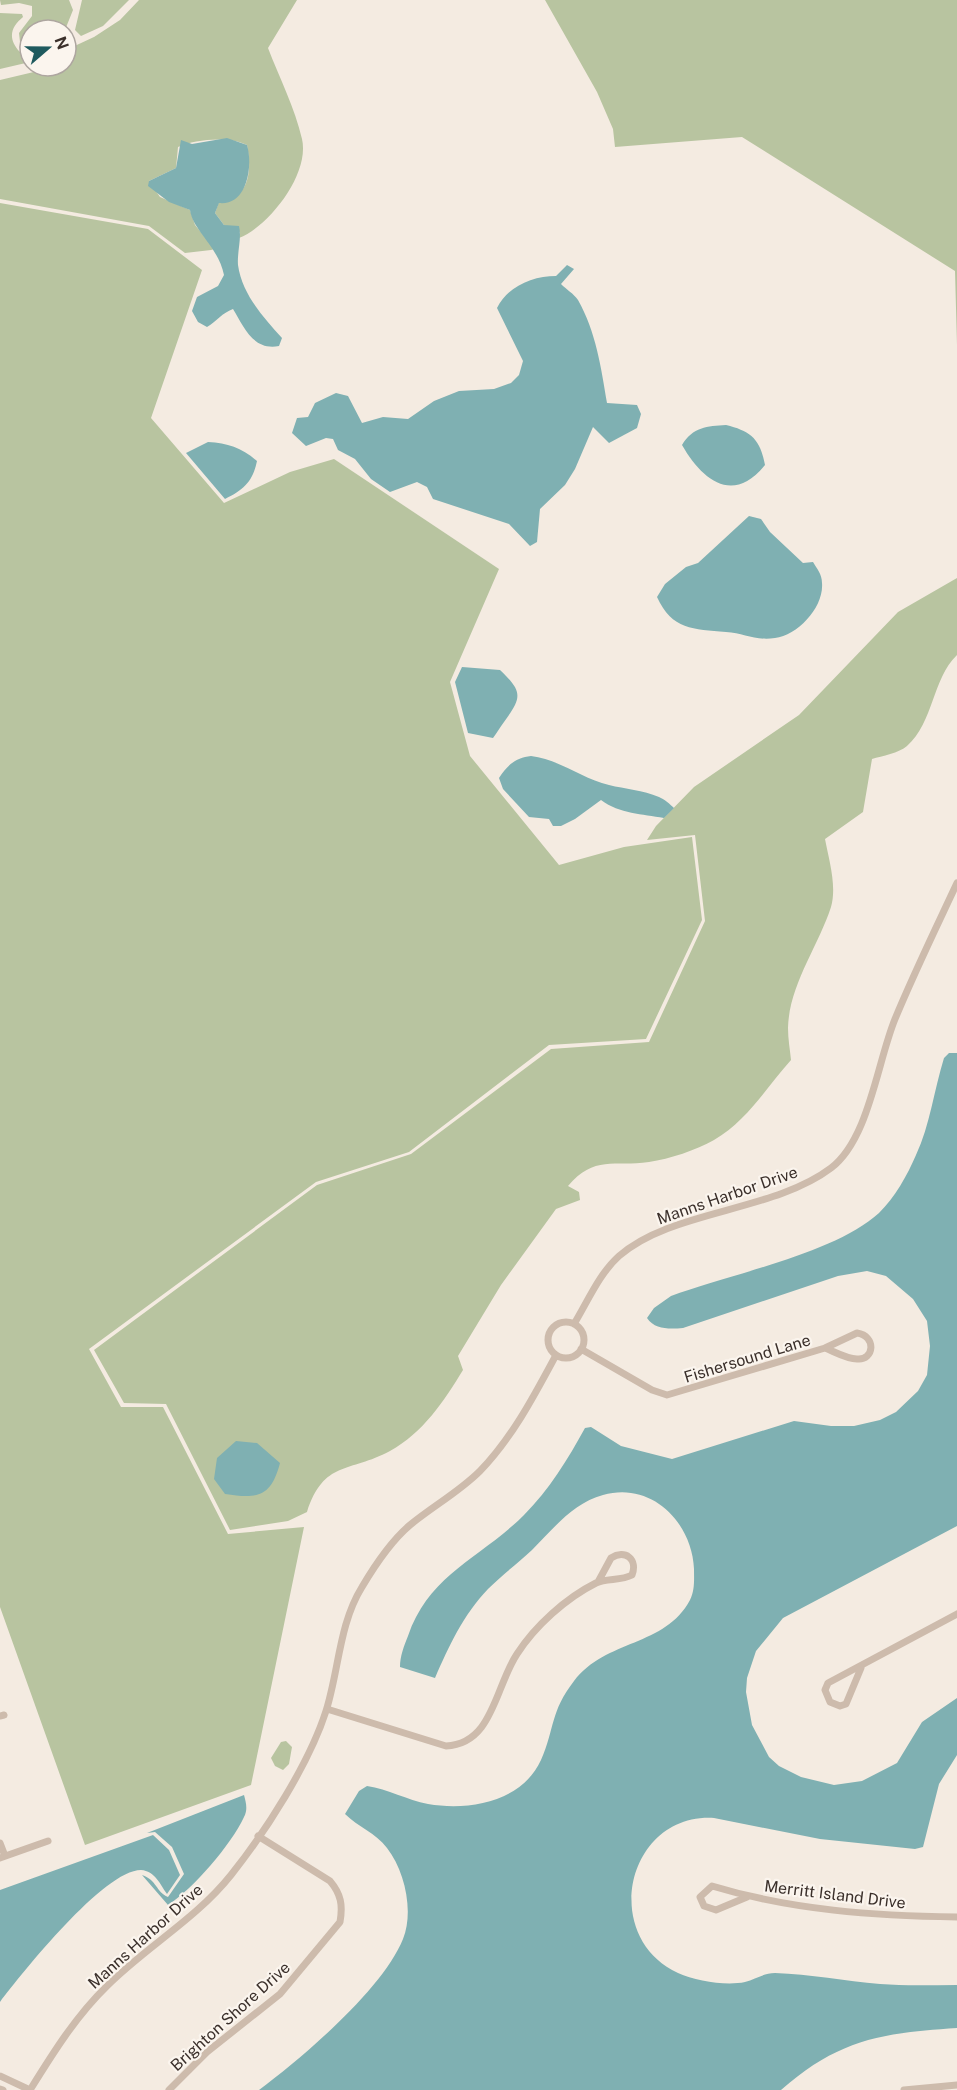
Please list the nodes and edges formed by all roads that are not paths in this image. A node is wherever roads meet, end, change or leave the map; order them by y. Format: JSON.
{"nodes":[{"id":1,"x":957,"y":883,"type":"edge"},
{"id":2,"x":574,"y":1324,"type":"junction"},
{"id":3,"x":825,"y":1348,"type":"junction"},
{"id":4,"x":581,"y":1349,"type":"junction"},
{"id":5,"x":556,"y":1355,"type":"junction"},
{"id":6,"x":598,"y":1582,"type":"junction"},
{"id":7,"x":957,"y":1614,"type":"edge"},
{"id":8,"x":861,"y":1668,"type":"junction"},
{"id":9,"x":327,"y":1709,"type":"junction"},
{"id":10,"x":258,"y":1836,"type":"junction"},
{"id":11,"x":48,"y":1841,"type":"dead end"},
{"id":12,"x":0,"y":1843,"type":"edge"},
{"id":13,"x":2,"y":1857,"type":"edge"},
{"id":14,"x":747,"y":1897,"type":"junction"},
{"id":15,"x":957,"y":1917,"type":"edge"},
{"id":16,"x":0,"y":2076,"type":"edge"},
{"id":17,"x":957,"y":2085,"type":"edge"},
{"id":18,"x":30,"y":2090,"type":"edge"},
{"id":19,"x":170,"y":2090,"type":"edge"},
{"id":20,"x":904,"y":2090,"type":"edge"}],
"edges":[{"from":1,"to":2,"type":"street","name":"Manns Harbor Drive"},
{"from":2,"to":4,"type":"street"},
{"from":2,"to":5,"type":"street"},
{"from":3,"to":3,"type":"street","name":"Fishersound Lane"},
{"from":3,"to":4,"type":"street","name":"Fishersound Lane"},
{"from":4,"to":5,"type":"street"},
{"from":5,"to":9,"type":"street","name":"Manns Harbor Drive"},
{"from":6,"to":6,"type":"street"},
{"from":6,"to":9,"type":"street"},
{"from":7,"to":8,"type":"street"},
{"from":8,"to":8,"type":"street"},
{"from":9,"to":10,"type":"street","name":"Manns Harbor Drive"},
{"from":10,"to":18,"type":"street","name":"Manns Harbor Drive"},
{"from":10,"to":19,"type":"street","name":"Brighton Shore Drive"},
{"from":11,"to":13,"type":"street"},
{"from":12,"to":13,"type":"street"},
{"from":14,"to":14,"type":"street","name":"Merritt Island Drive"},
{"from":14,"to":15,"type":"street","name":"Merritt Island Drive"},
{"from":16,"to":18,"type":"street"},
{"from":17,"to":20,"type":"street"}]}
